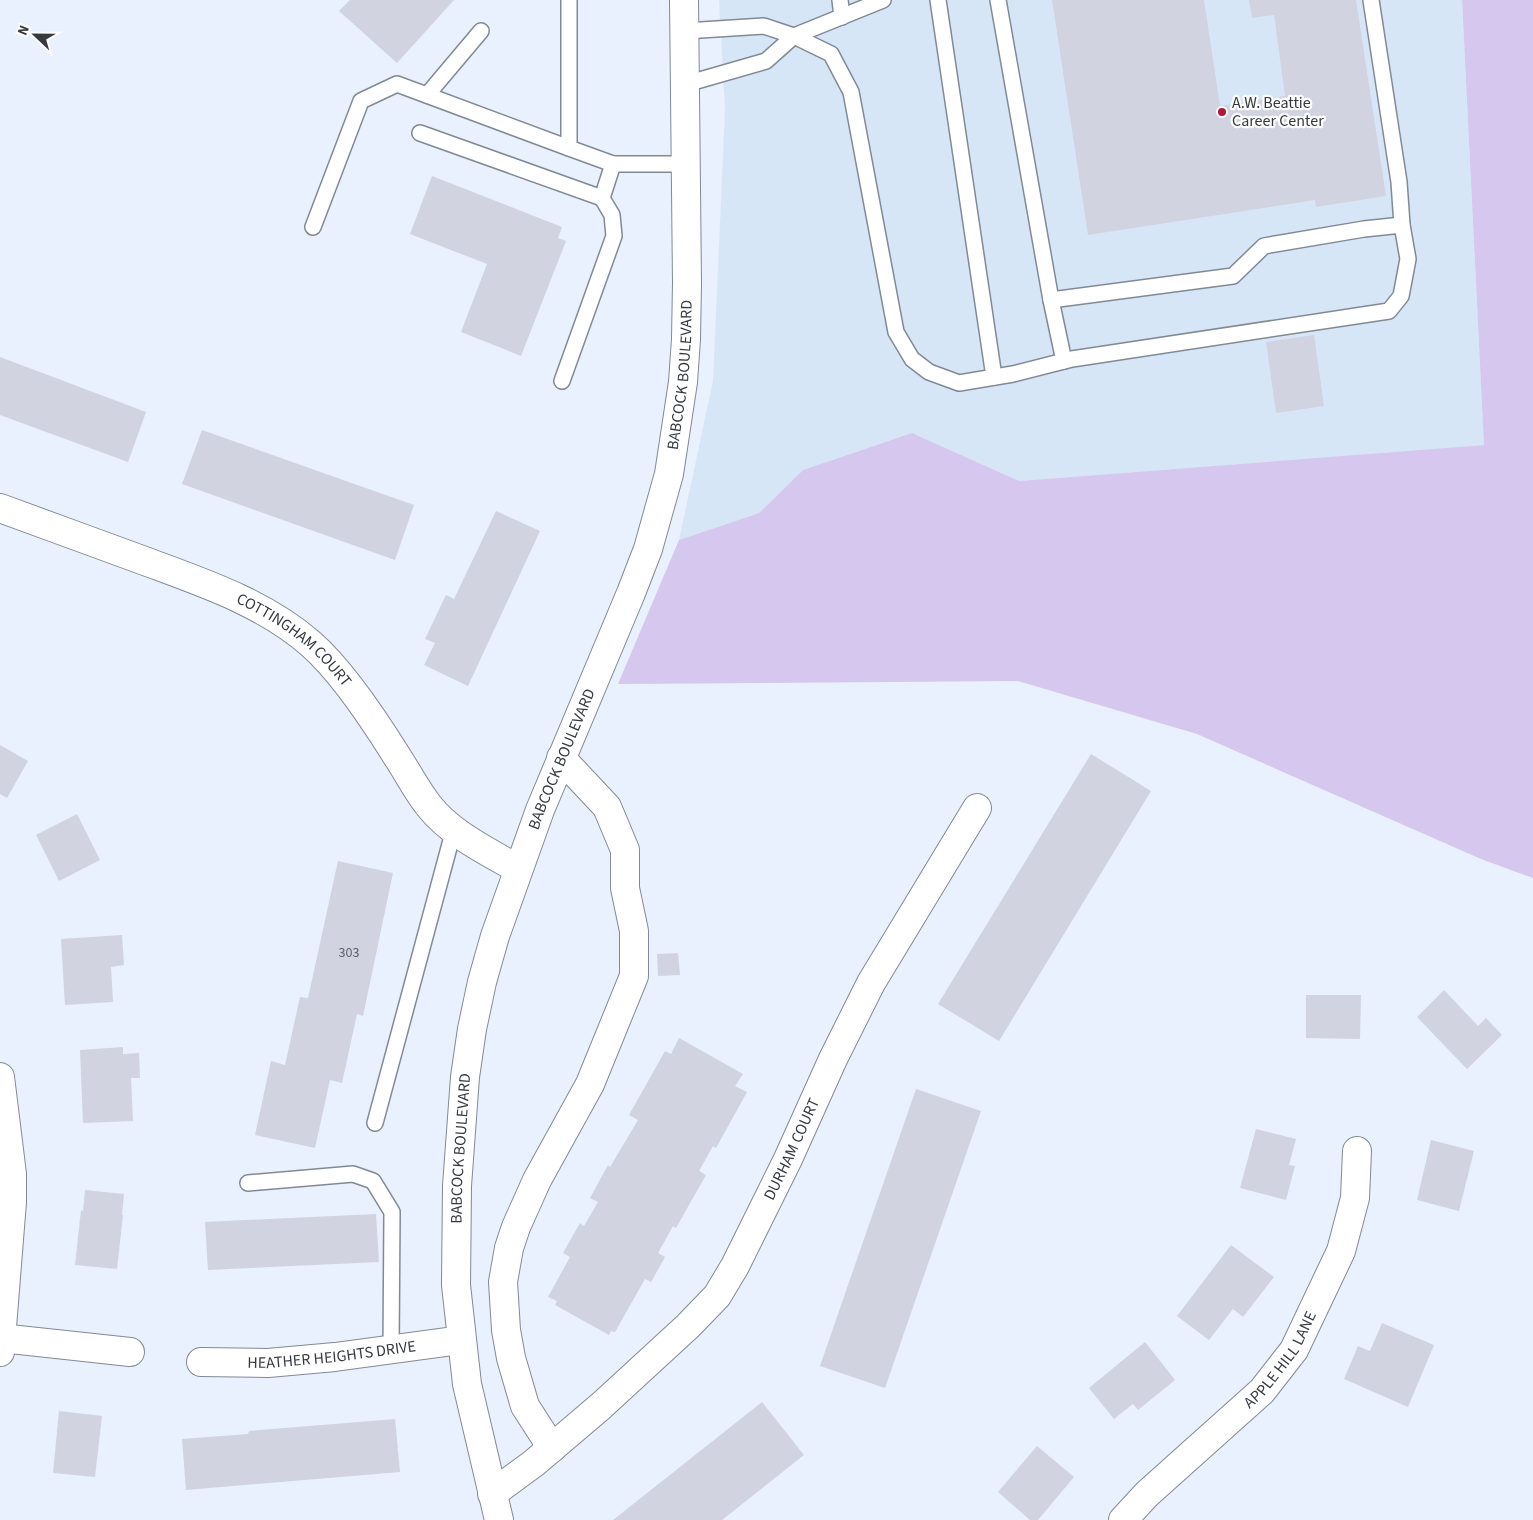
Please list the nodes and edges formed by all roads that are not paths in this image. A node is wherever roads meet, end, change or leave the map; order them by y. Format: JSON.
{"nodes":[{"id":1,"x":569,"y":0,"type":"edge"},
{"id":2,"x":684,"y":0,"type":"edge"},
{"id":3,"x":840,"y":0,"type":"edge"},
{"id":4,"x":883,"y":0,"type":"edge"},
{"id":5,"x":938,"y":0,"type":"edge"},
{"id":6,"x":998,"y":0,"type":"edge"},
{"id":7,"x":1371,"y":0,"type":"edge"},
{"id":8,"x":842,"y":17,"type":"junction"},
{"id":9,"x":482,"y":31,"type":"dead end"},
{"id":10,"x":685,"y":31,"type":"junction"},
{"id":11,"x":794,"y":36,"type":"junction"},
{"id":12,"x":686,"y":84,"type":"junction"},
{"id":13,"x":428,"y":95,"type":"junction"},
{"id":14,"x":420,"y":133,"type":"dead end"},
{"id":15,"x":569,"y":148,"type":"junction"},
{"id":16,"x":613,"y":164,"type":"junction"},
{"id":17,"x":686,"y":164,"type":"junction"},
{"id":18,"x":602,"y":198,"type":"junction"},
{"id":19,"x":1402,"y":225,"type":"junction"},
{"id":20,"x":313,"y":227,"type":"dead end"},
{"id":21,"x":1051,"y":300,"type":"junction"},
{"id":22,"x":1064,"y":361,"type":"junction"},
{"id":23,"x":994,"y":377,"type":"junction"},
{"id":24,"x":562,"y":381,"type":"dead end"},
{"id":25,"x":0,"y":508,"type":"edge"},
{"id":26,"x":561,"y":758,"type":"junction"},
{"id":27,"x":977,"y":808,"type":"dead end"},
{"id":28,"x":454,"y":829,"type":"junction"},
{"id":29,"x":518,"y":869,"type":"junction"},
{"id":30,"x":0,"y":1077,"type":"edge"},
{"id":31,"x":375,"y":1123,"type":"dead end"},
{"id":32,"x":1357,"y":1151,"type":"dead end"},
{"id":33,"x":248,"y":1183,"type":"dead end"},
{"id":34,"x":462,"y":1340,"type":"junction"},
{"id":35,"x":1,"y":1343,"type":"edge"},
{"id":36,"x":391,"y":1350,"type":"junction"},
{"id":37,"x":130,"y":1352,"type":"dead end"},
{"id":38,"x":201,"y":1362,"type":"dead end"},
{"id":39,"x":552,"y":1448,"type":"junction"},
{"id":40,"x":495,"y":1507,"type":"edge"},
{"id":41,"x":1124,"y":1520,"type":"edge"}],
"edges":[{"from":1,"to":15,"type":"lane"},
{"from":2,"to":10,"type":"street","name":"BABCOCK BOULEVARD"},
{"from":3,"to":8,"type":"lane"},
{"from":4,"to":8,"type":"lane"},
{"from":5,"to":23,"type":"lane"},
{"from":6,"to":21,"type":"lane"},
{"from":7,"to":19,"type":"lane"},
{"from":8,"to":11,"type":"lane"},
{"from":9,"to":13,"type":"lane"},
{"from":10,"to":11,"type":"lane"},
{"from":10,"to":12,"type":"street","name":"BABCOCK BOULEVARD"},
{"from":11,"to":12,"type":"lane"},
{"from":11,"to":23,"type":"lane"},
{"from":12,"to":17,"type":"street","name":"BABCOCK BOULEVARD"},
{"from":13,"to":15,"type":"lane"},
{"from":13,"to":20,"type":"lane"},
{"from":14,"to":18,"type":"lane"},
{"from":15,"to":16,"type":"lane"},
{"from":16,"to":17,"type":"lane"},
{"from":16,"to":18,"type":"lane"},
{"from":17,"to":26,"type":"street","name":"BABCOCK BOULEVARD"},
{"from":18,"to":24,"type":"lane"},
{"from":19,"to":21,"type":"lane"},
{"from":19,"to":22,"type":"lane"},
{"from":21,"to":22,"type":"lane"},
{"from":22,"to":23,"type":"lane"},
{"from":25,"to":28,"type":"street","name":"COTTINGHAM COURT"},
{"from":26,"to":29,"type":"street","name":"BABCOCK BOULEVARD"},
{"from":26,"to":39,"type":"street"},
{"from":27,"to":39,"type":"street","name":"DURHAM COURT"},
{"from":28,"to":29,"type":"street","name":"COTTINGHAM COURT"},
{"from":28,"to":31,"type":"lane"},
{"from":29,"to":34,"type":"street","name":"BABCOCK BOULEVARD"},
{"from":30,"to":35,"type":"street"},
{"from":32,"to":41,"type":"street","name":"APPLE HILL LANE"},
{"from":33,"to":36,"type":"lane"},
{"from":34,"to":36,"type":"street","name":"HEATHER HEIGHTS DRIVE"},
{"from":34,"to":40,"type":"street","name":"BABCOCK BOULEVARD"},
{"from":35,"to":37,"type":"street"},
{"from":36,"to":38,"type":"street","name":"HEATHER HEIGHTS DRIVE"},
{"from":39,"to":40,"type":"street","name":"DURHAM COURT"}]}
